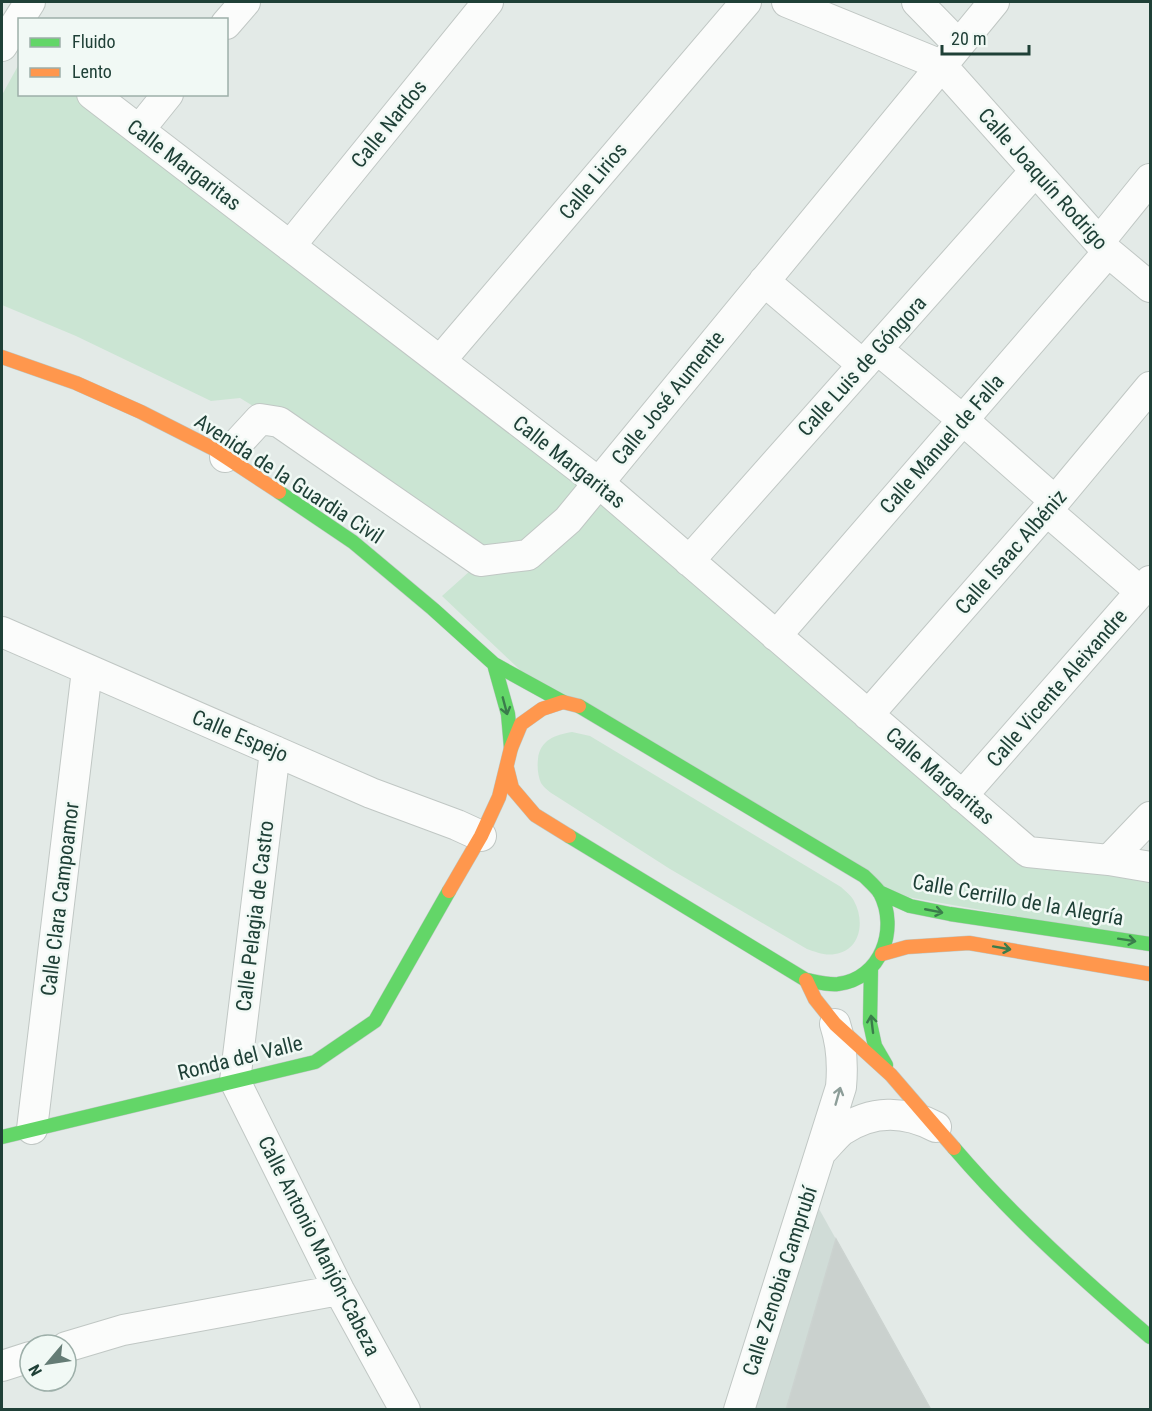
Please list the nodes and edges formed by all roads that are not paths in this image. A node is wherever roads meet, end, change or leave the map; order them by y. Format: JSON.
{"nodes":[{"id":1,"x":30,"y":2,"type":"edge"},
{"id":2,"x":244,"y":2,"type":"edge"},
{"id":3,"x":488,"y":2,"type":"edge"},
{"id":4,"x":746,"y":2,"type":"edge"},
{"id":5,"x":787,"y":2,"type":"edge"},
{"id":6,"x":917,"y":2,"type":"edge"},
{"id":7,"x":994,"y":2,"type":"edge"},
{"id":8,"x":20,"y":18,"type":"edge"},
{"id":9,"x":18,"y":21,"type":"edge"},
{"id":10,"x":228,"y":22,"type":"edge"},
{"id":11,"x":8,"y":36,"type":"edge"},
{"id":12,"x":950,"y":54,"type":"junction"},
{"id":13,"x":95,"y":96,"type":"edge"},
{"id":14,"x":166,"y":96,"type":"edge"},
{"id":15,"x":139,"y":130,"type":"junction"},
{"id":16,"x":1035,"y":171,"type":"junction"},
{"id":17,"x":1150,"y":179,"type":"edge"},
{"id":18,"x":290,"y":246,"type":"junction"},
{"id":19,"x":1104,"y":247,"type":"junction"},
{"id":20,"x":764,"y":281,"type":"junction"},
{"id":21,"x":1150,"y":287,"type":"edge"},
{"id":22,"x":2,"y":357,"type":"edge"},
{"id":23,"x":870,"y":357,"type":"junction"},
{"id":24,"x":440,"y":361,"type":"junction"},
{"id":25,"x":1150,"y":387,"type":"edge"},
{"id":26,"x":963,"y":420,"type":"junction"},
{"id":27,"x":225,"y":457,"type":"junction"},
{"id":28,"x":599,"y":483,"type":"junction"},
{"id":29,"x":1051,"y":506,"type":"junction"},
{"id":30,"x":689,"y":561,"type":"junction"},
{"id":31,"x":1146,"y":586,"type":"edge"},
{"id":32,"x":2,"y":632,"type":"edge"},
{"id":33,"x":776,"y":636,"type":"junction"},
{"id":34,"x":494,"y":664,"type":"junction"},
{"id":35,"x":87,"y":670,"type":"junction"},
{"id":36,"x":563,"y":702,"type":"junction"},
{"id":37,"x":868,"y":715,"type":"junction"},
{"id":38,"x":511,"y":748,"type":"junction"},
{"id":39,"x":275,"y":751,"type":"junction"},
{"id":40,"x":507,"y":768,"type":"junction"},
{"id":41,"x":963,"y":796,"type":"junction"},
{"id":42,"x":1150,"y":817,"type":"edge"},
{"id":43,"x":492,"y":828,"type":"junction"},
{"id":44,"x":1109,"y":860,"type":"junction"},
{"id":45,"x":1150,"y":867,"type":"edge"},
{"id":46,"x":879,"y":892,"type":"junction"},
{"id":47,"x":1150,"y":944,"type":"edge"},
{"id":48,"x":882,"y":954,"type":"junction"},
{"id":49,"x":871,"y":968,"type":"junction"},
{"id":50,"x":1150,"y":974,"type":"edge"},
{"id":51,"x":806,"y":980,"type":"junction"},
{"id":52,"x":836,"y":1024,"type":"junction"},
{"id":53,"x":891,"y":1075,"type":"junction"},
{"id":54,"x":235,"y":1081,"type":"junction"},
{"id":55,"x":936,"y":1127,"type":"junction"},
{"id":56,"x":32,"y":1129,"type":"junction"},
{"id":57,"x":2,"y":1137,"type":"edge"},
{"id":58,"x":821,"y":1152,"type":"junction"},
{"id":59,"x":339,"y":1290,"type":"junction"},
{"id":60,"x":1150,"y":1337,"type":"edge"},
{"id":61,"x":78,"y":1343,"type":"edge"},
{"id":62,"x":18,"y":1361,"type":"edge"},
{"id":63,"x":2,"y":1366,"type":"edge"},
{"id":64,"x":405,"y":1410,"type":"edge"},
{"id":65,"x":739,"y":1410,"type":"edge"}],
"edges":[{"from":1,"to":8,"type":"street"},
{"from":2,"to":10,"type":"street"},
{"from":3,"to":18,"type":"street","name":"Calle Nardos"},
{"from":4,"to":24,"type":"street","name":"Calle Lirios"},
{"from":5,"to":12,"type":"street"},
{"from":6,"to":12,"type":"street","name":"Calle Joaquín Rodrigo"},
{"from":7,"to":12,"type":"street","name":"Calle José Aumente"},
{"from":9,"to":11,"type":"street"},
{"from":12,"to":16,"type":"street","name":"Calle Joaquín Rodrigo"},
{"from":12,"to":20,"type":"street","name":"Calle José Aumente"},
{"from":13,"to":15,"type":"street","name":"Calle Margaritas"},
{"from":14,"to":15,"type":"street"},
{"from":15,"to":18,"type":"street","name":"Calle Margaritas"},
{"from":16,"to":19,"type":"street","name":"Calle Joaquín Rodrigo"},
{"from":16,"to":23,"type":"street","name":"Calle Luis de Góngora"},
{"from":17,"to":19,"type":"street","name":"Calle Manuel de Falla"},
{"from":18,"to":24,"type":"street","name":"Calle Margaritas"},
{"from":19,"to":21,"type":"street","name":"Calle Joaquín Rodrigo"},
{"from":19,"to":26,"type":"street","name":"Calle Manuel de Falla"},
{"from":20,"to":23,"type":"street"},
{"from":20,"to":28,"type":"street","name":"Calle José Aumente"},
{"from":22,"to":27,"type":"street","name":"Avenida de la Guardia Civil"},
{"from":23,"to":26,"type":"street"},
{"from":23,"to":30,"type":"street","name":"Calle Luis de Góngora"},
{"from":24,"to":28,"type":"street","name":"Calle Margaritas"},
{"from":25,"to":29,"type":"street","name":"Calle Isaac Albéniz"},
{"from":26,"to":29,"type":"street"},
{"from":26,"to":33,"type":"street","name":"Calle Manuel de Falla"},
{"from":27,"to":28,"type":"street","name":"Calle José Aumente"},
{"from":27,"to":34,"type":"street","name":"Avenida de la Guardia Civil"},
{"from":28,"to":30,"type":"street","name":"Calle Margaritas"},
{"from":29,"to":31,"type":"street"},
{"from":29,"to":37,"type":"street","name":"Calle Isaac Albéniz"},
{"from":30,"to":33,"type":"street","name":"Calle Margaritas"},
{"from":31,"to":41,"type":"street","name":"Calle Vicente Aleixandre"},
{"from":32,"to":35,"type":"street","name":"Calle Espejo"},
{"from":33,"to":37,"type":"street","name":"Calle Margaritas"},
{"from":34,"to":36,"type":"street","name":"Avenida de la Guardia Civil"},
{"from":34,"to":38,"type":"street","one_way":true},
{"from":35,"to":39,"type":"street","name":"Calle Espejo"},
{"from":35,"to":56,"type":"street","name":"Calle Clara Campoamor"},
{"from":36,"to":38,"type":"street"},
{"from":36,"to":46,"type":"street","name":"Avenida de la Guardia Civil"},
{"from":37,"to":41,"type":"street","name":"Calle Margaritas"},
{"from":38,"to":40,"type":"street","name":"Ronda del Valle"},
{"from":39,"to":43,"type":"street","name":"Calle Espejo"},
{"from":39,"to":54,"type":"street","name":"Calle Pelagia de Castro"},
{"from":40,"to":43,"type":"street","name":"Ronda del Valle"},
{"from":40,"to":51,"type":"street"},
{"from":41,"to":44,"type":"street","name":"Calle Margaritas"},
{"from":42,"to":44,"type":"street"},
{"from":43,"to":54,"type":"street","name":"Ronda del Valle"},
{"from":44,"to":45,"type":"street"},
{"from":46,"to":47,"type":"street","name":"Calle Cerrillo de la Alegría","one_way":true},
{"from":46,"to":48,"type":"street"},
{"from":48,"to":49,"type":"street"},
{"from":48,"to":50,"type":"street","one_way":true},
{"from":49,"to":51,"type":"street"},
{"from":53,"to":49,"type":"street","one_way":true},
{"from":51,"to":52,"type":"street"},
{"from":52,"to":53,"type":"street"},
{"from":58,"to":52,"type":"street","name":"Calle Zenobia Camprubí","one_way":true},
{"from":53,"to":55,"type":"street"},
{"from":54,"to":56,"type":"street","name":"Ronda del Valle"},
{"from":54,"to":59,"type":"street","name":"Calle Antonio Manjón-Cabeza"},
{"from":55,"to":58,"type":"street","name":"Calle Zenobia Camprubí"},
{"from":55,"to":60,"type":"street"},
{"from":56,"to":57,"type":"street","name":"Ronda del Valle"},
{"from":58,"to":65,"type":"street","name":"Calle Zenobia Camprubí"},
{"from":59,"to":61,"type":"street"},
{"from":59,"to":64,"type":"street","name":"Calle Antonio Manjón-Cabeza"},
{"from":62,"to":63,"type":"street"}]}
